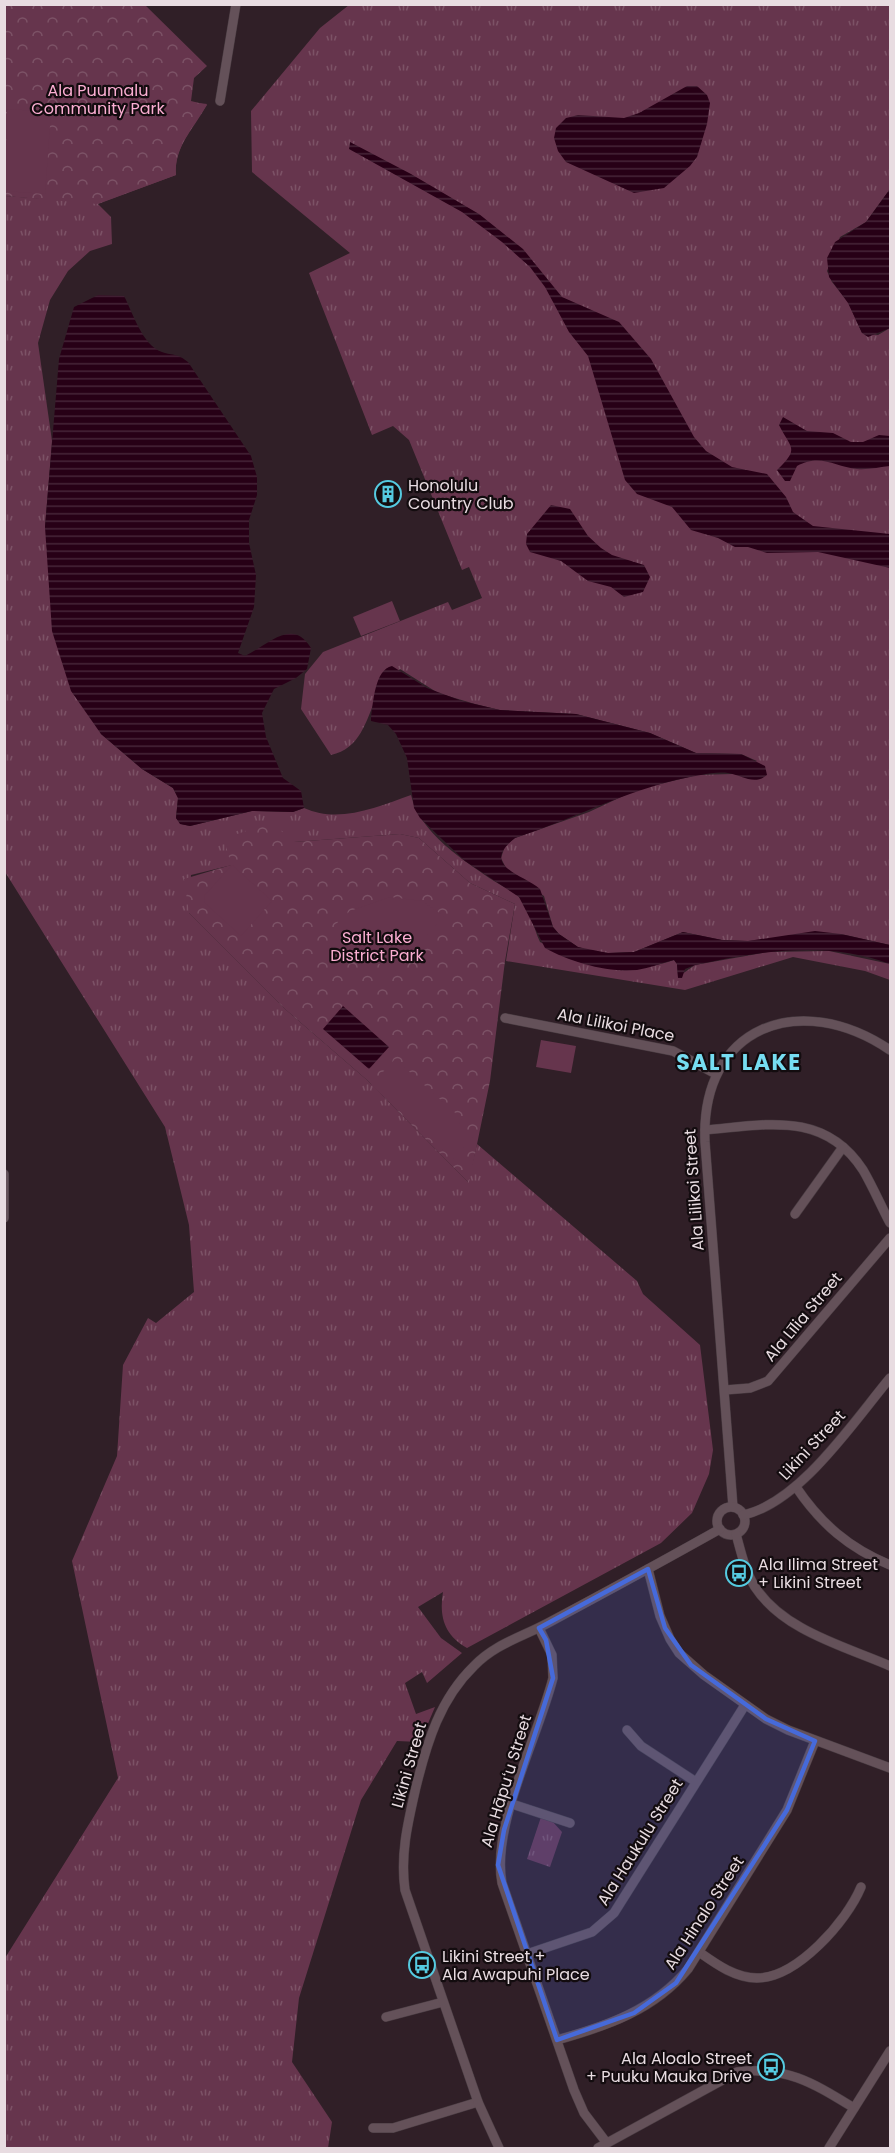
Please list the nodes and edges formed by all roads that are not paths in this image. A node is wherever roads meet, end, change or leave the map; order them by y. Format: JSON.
{"nodes":[{"id":1,"x":236,"y":4,"type":"edge"},
{"id":2,"x":220,"y":101,"type":"dead end"},
{"id":3,"x":505,"y":1018,"type":"dead end"},
{"id":4,"x":891,"y":1050,"type":"edge"},
{"id":5,"x":716,"y":1074,"type":"junction"},
{"id":6,"x":705,"y":1130,"type":"junction"},
{"id":7,"x":843,"y":1148,"type":"junction"},
{"id":8,"x":4,"y":1173,"type":"edge"},
{"id":9,"x":795,"y":1214,"type":"dead end"},
{"id":10,"x":4,"y":1218,"type":"edge"},
{"id":11,"x":891,"y":1223,"type":"edge"},
{"id":12,"x":891,"y":1238,"type":"edge"},
{"id":13,"x":891,"y":1378,"type":"edge"},
{"id":14,"x":725,"y":1390,"type":"junction"},
{"id":15,"x":796,"y":1486,"type":"junction"},
{"id":16,"x":733,"y":1507,"type":"junction"},
{"id":17,"x":743,"y":1515,"type":"junction"},
{"id":18,"x":720,"y":1529,"type":"junction"},
{"id":19,"x":735,"y":1534,"type":"junction"},
{"id":20,"x":891,"y":1565,"type":"edge"},
{"id":21,"x":648,"y":1569,"type":"junction"},
{"id":22,"x":539,"y":1628,"type":"junction"},
{"id":23,"x":891,"y":1666,"type":"edge"},
{"id":24,"x":745,"y":1706,"type":"junction"},
{"id":25,"x":627,"y":1730,"type":"dead end"},
{"id":26,"x":815,"y":1741,"type":"junction"},
{"id":27,"x":891,"y":1768,"type":"edge"},
{"id":28,"x":696,"y":1782,"type":"junction"},
{"id":29,"x":512,"y":1804,"type":"junction"},
{"id":30,"x":570,"y":1823,"type":"dead end"},
{"id":31,"x":861,"y":1887,"type":"dead end"},
{"id":32,"x":699,"y":1952,"type":"junction"},
{"id":33,"x":527,"y":1954,"type":"junction"},
{"id":34,"x":443,"y":2002,"type":"junction"},
{"id":35,"x":386,"y":2017,"type":"dead end"},
{"id":36,"x":557,"y":2040,"type":"junction"},
{"id":37,"x":891,"y":2050,"type":"edge"},
{"id":38,"x":478,"y":2102,"type":"junction"},
{"id":39,"x":854,"y":2108,"type":"junction"},
{"id":40,"x":373,"y":2128,"type":"dead end"},
{"id":41,"x":602,"y":2145,"type":"edge"},
{"id":42,"x":499,"y":2148,"type":"edge"},
{"id":43,"x":829,"y":2148,"type":"edge"}],
"edges":[{"from":1,"to":2,"type":"street"},
{"from":3,"to":5,"type":"street","name":"Ala Lilikoi Place"},
{"from":4,"to":5,"type":"street","name":"Ala Lilikoi Street"},
{"from":5,"to":6,"type":"street","name":"Ala Lilikoi Street"},
{"from":6,"to":7,"type":"street"},
{"from":6,"to":14,"type":"street","name":"Ala Lilikoi Street"},
{"from":7,"to":9,"type":"street"},
{"from":7,"to":11,"type":"street"},
{"from":8,"to":10,"type":"street"},
{"from":12,"to":14,"type":"street","name":"Ala Līlia Street"},
{"from":13,"to":15,"type":"street","name":"Likini Street"},
{"from":14,"to":16,"type":"street","name":"Ala Lilikoi Street"},
{"from":15,"to":17,"type":"street","name":"Likini Street"},
{"from":15,"to":20,"type":"street"},
{"from":16,"to":17,"type":"street"},
{"from":16,"to":18,"type":"street"},
{"from":17,"to":19,"type":"street"},
{"from":18,"to":19,"type":"street"},
{"from":18,"to":21,"type":"street","name":"Likini Street"},
{"from":19,"to":23,"type":"street"},
{"from":21,"to":22,"type":"street","name":"Likini Street"},
{"from":21,"to":24,"type":"street"},
{"from":22,"to":29,"type":"street","name":"Ala Hāpuʻu Street"},
{"from":22,"to":34,"type":"street","name":"Likini Street"},
{"from":24,"to":26,"type":"street"},
{"from":24,"to":28,"type":"street","name":"Ala Haukulu Street"},
{"from":25,"to":28,"type":"street"},
{"from":26,"to":27,"type":"street"},
{"from":26,"to":32,"type":"street","name":"Ala Hinalo Street"},
{"from":28,"to":33,"type":"street","name":"Ala Haukulu Street"},
{"from":29,"to":30,"type":"street"},
{"from":29,"to":33,"type":"street","name":"Ala Hāpuʻu Street"},
{"from":31,"to":32,"type":"street"},
{"from":32,"to":36,"type":"street","name":"Ala Hinalo Street"},
{"from":33,"to":36,"type":"street","name":"Ala Hāpuʻu Street"},
{"from":34,"to":35,"type":"street"},
{"from":34,"to":38,"type":"street","name":"Likini Street"},
{"from":36,"to":41,"type":"street","name":"Ala Hāpuʻu Street"},
{"from":37,"to":39,"type":"street"},
{"from":38,"to":40,"type":"street"},
{"from":38,"to":42,"type":"street","name":"Likini Street"},
{"from":39,"to":41,"type":"street"},
{"from":39,"to":43,"type":"street"}]}
